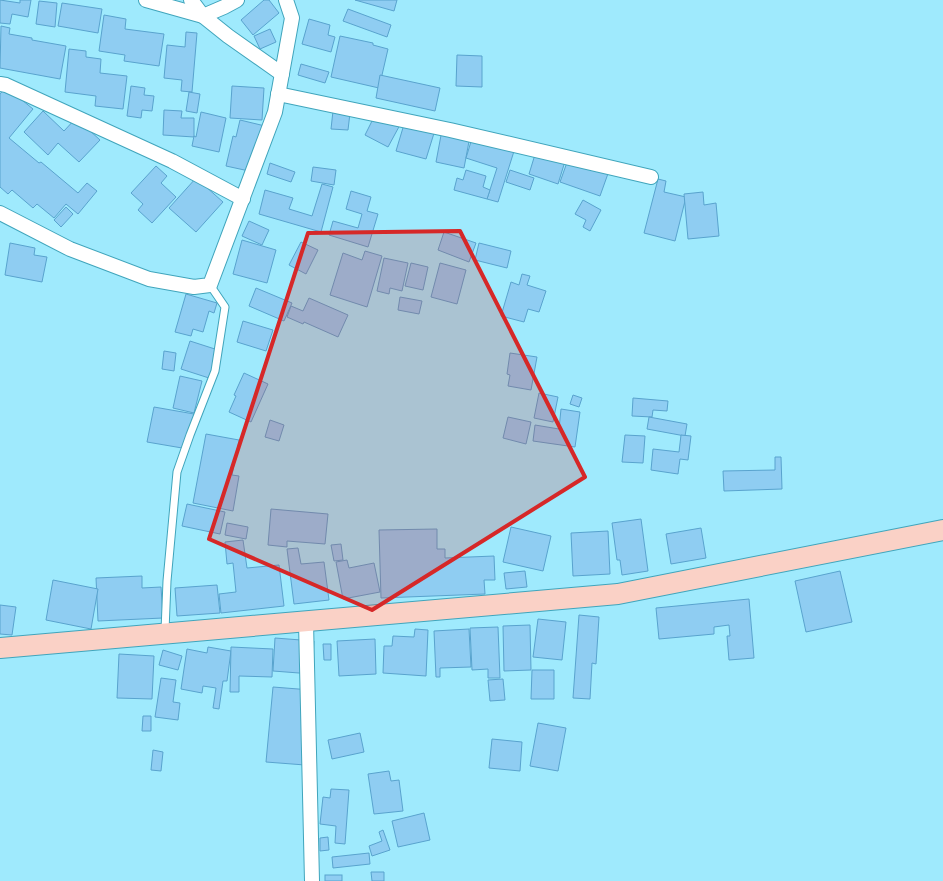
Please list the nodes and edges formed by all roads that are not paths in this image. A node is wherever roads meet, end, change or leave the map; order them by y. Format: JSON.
{"nodes":[{"id":1,"x":146,"y":0,"type":"edge"},
{"id":2,"x":192,"y":0,"type":"edge"},
{"id":3,"x":237,"y":0,"type":"edge"},
{"id":4,"x":286,"y":0,"type":"edge"},
{"id":5,"x":203,"y":16,"type":"junction"},
{"id":6,"x":282,"y":74,"type":"junction"},
{"id":7,"x":0,"y":84,"type":"edge"},
{"id":8,"x":278,"y":94,"type":"junction"},
{"id":9,"x":651,"y":177,"type":"dead end"},
{"id":10,"x":243,"y":199,"type":"junction"},
{"id":11,"x":0,"y":213,"type":"edge"},
{"id":12,"x":210,"y":285,"type":"junction"},
{"id":13,"x":943,"y":530,"type":"edge"},
{"id":14,"x":306,"y":622,"type":"junction"},
{"id":15,"x":165,"y":634,"type":"junction"},
{"id":16,"x":0,"y":648,"type":"edge"},
{"id":17,"x":312,"y":881,"type":"edge"}],
"edges":[{"from":1,"to":5,"type":"street"},
{"from":2,"to":5,"type":"street"},
{"from":3,"to":5,"type":"street"},
{"from":4,"to":6,"type":"street"},
{"from":5,"to":6,"type":"street"},
{"from":6,"to":8,"type":"street"},
{"from":7,"to":10,"type":"street"},
{"from":8,"to":9,"type":"street"},
{"from":8,"to":10,"type":"street"},
{"from":10,"to":12,"type":"street"},
{"from":11,"to":12,"type":"street"},
{"from":12,"to":15,"type":"lane"},
{"from":13,"to":14,"type":"main road"},
{"from":14,"to":15,"type":"main road"},
{"from":14,"to":17,"type":"street"},
{"from":15,"to":16,"type":"main road"}]}
